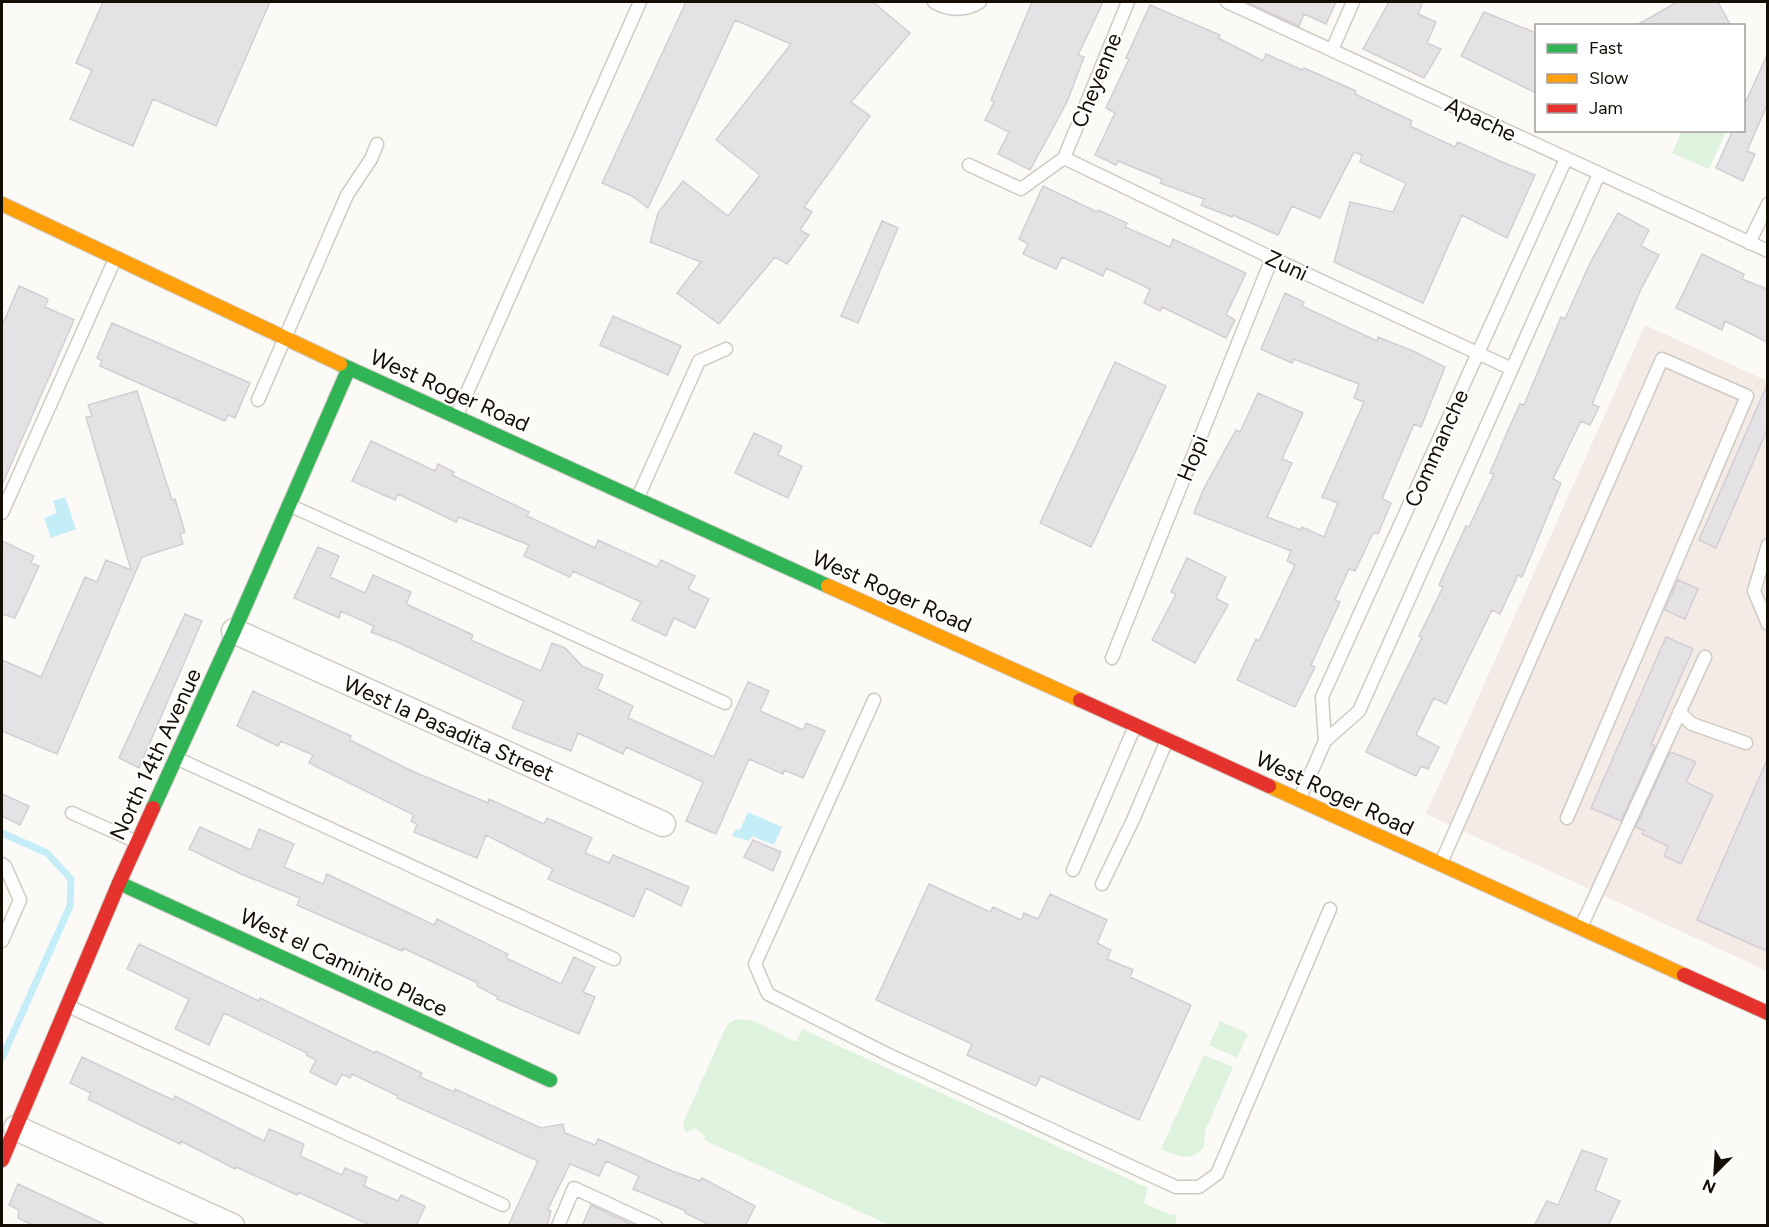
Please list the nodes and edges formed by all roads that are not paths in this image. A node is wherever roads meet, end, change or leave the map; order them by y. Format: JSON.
{"nodes":[{"id":1,"x":640,"y":2,"type":"edge"},
{"id":2,"x":934,"y":2,"type":"edge"},
{"id":3,"x":980,"y":2,"type":"edge"},
{"id":4,"x":1128,"y":2,"type":"edge"},
{"id":5,"x":1227,"y":2,"type":"edge"},
{"id":6,"x":1353,"y":2,"type":"edge"},
{"id":7,"x":1332,"y":50,"type":"junction"},
{"id":8,"x":378,"y":144,"type":"dead end"},
{"id":9,"x":1064,"y":158,"type":"junction"},
{"id":10,"x":1566,"y":159,"type":"junction"},
{"id":11,"x":969,"y":165,"type":"dead end"},
{"id":12,"x":1599,"y":174,"type":"junction"},
{"id":13,"x":2,"y":204,"type":"edge"},
{"id":14,"x":1767,"y":204,"type":"edge"},
{"id":15,"x":1749,"y":243,"type":"junction"},
{"id":16,"x":1767,"y":251,"type":"edge"},
{"id":17,"x":116,"y":258,"type":"junction"},
{"id":18,"x":1272,"y":258,"type":"junction"},
{"id":19,"x":285,"y":338,"type":"junction"},
{"id":20,"x":726,"y":349,"type":"dead end"},
{"id":21,"x":1479,"y":354,"type":"junction"},
{"id":22,"x":349,"y":368,"type":"junction"},
{"id":23,"x":1512,"y":369,"type":"junction"},
{"id":24,"x":258,"y":400,"type":"dead end"},
{"id":25,"x":457,"y":417,"type":"junction"},
{"id":26,"x":637,"y":498,"type":"junction"},
{"id":27,"x":289,"y":505,"type":"junction"},
{"id":28,"x":2,"y":513,"type":"edge"},
{"id":29,"x":1767,"y":545,"type":"edge"},
{"id":30,"x":1767,"y":624,"type":"edge"},
{"id":31,"x":234,"y":631,"type":"junction"},
{"id":32,"x":1705,"y":657,"type":"dead end"},
{"id":33,"x":1112,"y":658,"type":"dead end"},
{"id":34,"x":874,"y":700,"type":"dead end"},
{"id":35,"x":725,"y":703,"type":"dead end"},
{"id":36,"x":1679,"y":712,"type":"junction"},
{"id":37,"x":1135,"y":725,"type":"junction"},
{"id":38,"x":1167,"y":740,"type":"junction"},
{"id":39,"x":1325,"y":741,"type":"junction"},
{"id":40,"x":1746,"y":743,"type":"dead end"},
{"id":41,"x":176,"y":758,"type":"junction"},
{"id":42,"x":1299,"y":800,"type":"junction"},
{"id":43,"x":72,"y":813,"type":"dead end"},
{"id":44,"x":1567,"y":818,"type":"dead end"},
{"id":45,"x":663,"y":824,"type":"dead end"},
{"id":46,"x":138,"y":842,"type":"junction"},
{"id":47,"x":2,"y":864,"type":"edge"},
{"id":48,"x":1440,"y":864,"type":"junction"},
{"id":49,"x":1073,"y":870,"type":"dead end"},
{"id":50,"x":119,"y":883,"type":"junction"},
{"id":51,"x":1102,"y":884,"type":"dead end"},
{"id":52,"x":1330,"y":909,"type":"dead end"},
{"id":53,"x":1581,"y":928,"type":"junction"},
{"id":54,"x":2,"y":941,"type":"edge"},
{"id":55,"x":614,"y":959,"type":"dead end"},
{"id":56,"x":68,"y":1005,"type":"junction"},
{"id":57,"x":1767,"y":1013,"type":"edge"},
{"id":58,"x":550,"y":1080,"type":"dead end"},
{"id":59,"x":16,"y":1128,"type":"junction"},
{"id":60,"x":2,"y":1160,"type":"edge"},
{"id":61,"x":503,"y":1205,"type":"dead end"},
{"id":62,"x":232,"y":1226,"type":"edge"},
{"id":63,"x":558,"y":1226,"type":"edge"},
{"id":64,"x":657,"y":1226,"type":"edge"}],
"edges":[{"from":1,"to":25,"type":"lane"},
{"from":2,"to":3,"type":"lane"},
{"from":4,"to":9,"type":"lane","name":"Cheyenne"},
{"from":5,"to":7,"type":"lane","name":"Apache"},
{"from":6,"to":7,"type":"lane"},
{"from":7,"to":10,"type":"lane","name":"Apache"},
{"from":8,"to":19,"type":"lane"},
{"from":9,"to":11,"type":"lane"},
{"from":9,"to":18,"type":"lane","name":"Zuni"},
{"from":10,"to":12,"type":"lane","name":"Apache"},
{"from":10,"to":21,"type":"lane","name":"Commanche"},
{"from":12,"to":15,"type":"lane","name":"Apache"},
{"from":12,"to":23,"type":"lane","name":"Commanche"},
{"from":13,"to":17,"type":"street","name":"West Roger Road"},
{"from":14,"to":15,"type":"lane"},
{"from":15,"to":16,"type":"lane","name":"Apache"},
{"from":17,"to":19,"type":"street","name":"West Roger Road"},
{"from":17,"to":28,"type":"lane"},
{"from":18,"to":21,"type":"lane","name":"Zuni"},
{"from":18,"to":33,"type":"lane","name":"Hopi"},
{"from":19,"to":22,"type":"street","name":"West Roger Road"},
{"from":19,"to":24,"type":"lane"},
{"from":20,"to":26,"type":"lane"},
{"from":21,"to":23,"type":"lane","name":"Zuni"},
{"from":21,"to":39,"type":"lane","name":"Commanche"},
{"from":22,"to":25,"type":"street","name":"West Roger Road"},
{"from":22,"to":27,"type":"street","name":"North 14th Avenue"},
{"from":23,"to":39,"type":"lane","name":"Commanche"},
{"from":25,"to":26,"type":"street","name":"West Roger Road"},
{"from":26,"to":37,"type":"street","name":"West Roger Road"},
{"from":27,"to":31,"type":"street","name":"North 14th Avenue"},
{"from":27,"to":35,"type":"lane"},
{"from":29,"to":30,"type":"lane"},
{"from":31,"to":41,"type":"street","name":"North 14th Avenue"},
{"from":31,"to":45,"type":"street","name":"West la Pasadita Street"},
{"from":32,"to":36,"type":"lane"},
{"from":34,"to":52,"type":"lane"},
{"from":36,"to":40,"type":"lane"},
{"from":36,"to":53,"type":"lane"},
{"from":37,"to":38,"type":"street","name":"West Roger Road"},
{"from":37,"to":49,"type":"lane"},
{"from":38,"to":42,"type":"street","name":"West Roger Road"},
{"from":38,"to":51,"type":"lane"},
{"from":39,"to":42,"type":"lane","name":"Commanche"},
{"from":41,"to":46,"type":"street","name":"North 14th Avenue"},
{"from":41,"to":55,"type":"lane"},
{"from":42,"to":48,"type":"street","name":"West Roger Road"},
{"from":43,"to":46,"type":"lane"},
{"from":44,"to":48,"type":"lane"},
{"from":46,"to":50,"type":"street","name":"North 14th Avenue"},
{"from":47,"to":54,"type":"lane"},
{"from":48,"to":53,"type":"street","name":"West Roger Road"},
{"from":50,"to":56,"type":"street","name":"North 14th Avenue"},
{"from":50,"to":58,"type":"street","name":"West el Caminito Place"},
{"from":53,"to":57,"type":"street","name":"West Roger Road"},
{"from":56,"to":59,"type":"street","name":"North 14th Avenue"},
{"from":56,"to":61,"type":"lane"},
{"from":59,"to":60,"type":"street","name":"North 14th Avenue"},
{"from":59,"to":62,"type":"street"},
{"from":63,"to":64,"type":"lane"}]}
